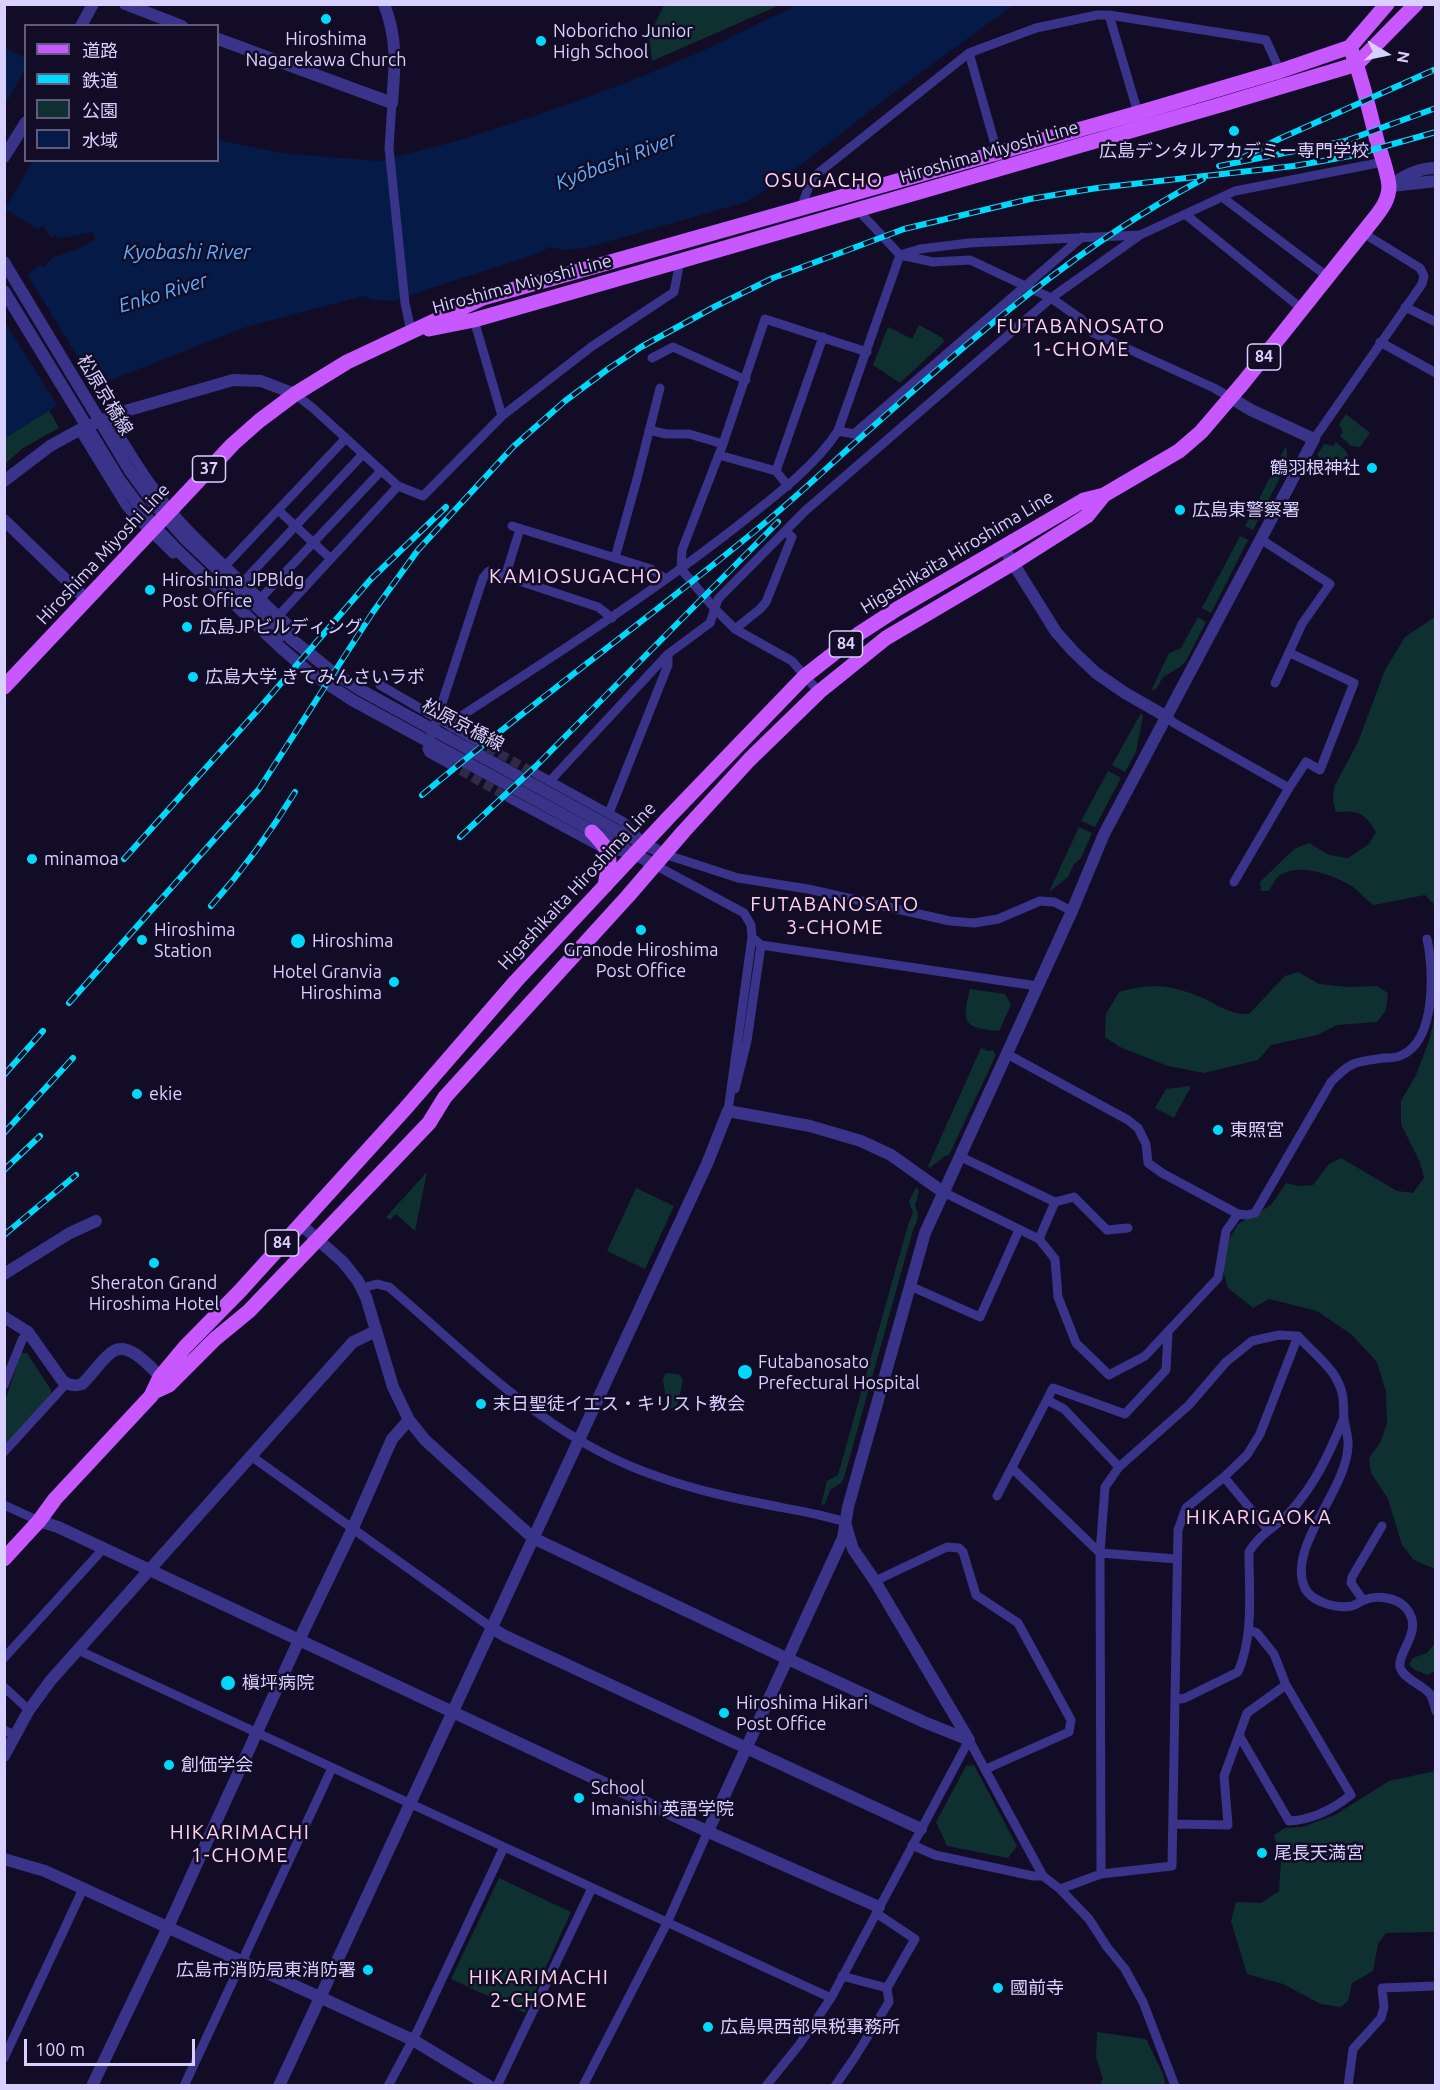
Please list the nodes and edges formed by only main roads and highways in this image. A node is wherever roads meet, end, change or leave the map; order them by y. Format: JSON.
{"nodes":[{"id":1,"x":1387,"y":4,"type":"edge"},
{"id":2,"x":1416,"y":4,"type":"edge"},
{"id":3,"x":1350,"y":46,"type":"junction"},
{"id":4,"x":1357,"y":64,"type":"junction"},
{"id":5,"x":411,"y":331,"type":"junction"},
{"id":6,"x":1104,"y":495,"type":"junction"},
{"id":7,"x":4,"y":687,"type":"edge"},
{"id":8,"x":602,"y":823,"type":"road end"},
{"id":9,"x":605,"y":886,"type":"junction"},
{"id":10,"x":165,"y":1381,"type":"junction"},
{"id":11,"x":4,"y":1559,"type":"edge"}],
"edges":[{"from":1,"to":3,"type":"main road","name":"Hiroshima Miyoshi Line","number":"37"},
{"from":2,"to":4,"type":"main road","name":"Hiroshima Miyoshi Line","number":"37"},
{"from":3,"to":4,"type":"main road"},
{"from":3,"to":5,"type":"main road","name":"Hiroshima Miyoshi Line","number":"37"},
{"from":4,"to":5,"type":"main road","name":"Hiroshima Miyoshi Line","number":"37"},
{"from":4,"to":6,"type":"main road","name":"Higashikaita Hiroshima Line","number":"84"},
{"from":5,"to":7,"type":"main road","name":"Hiroshima Miyoshi Line","number":"37"},
{"from":6,"to":9,"type":"main road","name":"Higashikaita Hiroshima Line","number":"84"},
{"from":6,"to":10,"type":"main road","name":"Higashikaita Hiroshima Line","number":"84"},
{"from":8,"to":9,"type":"main road"},
{"from":9,"to":10,"type":"main road","name":"Higashikaita Hiroshima Line","number":"84"},
{"from":10,"to":11,"type":"main road","name":"Higashikaita Hiroshima Line","number":"84"}]}
